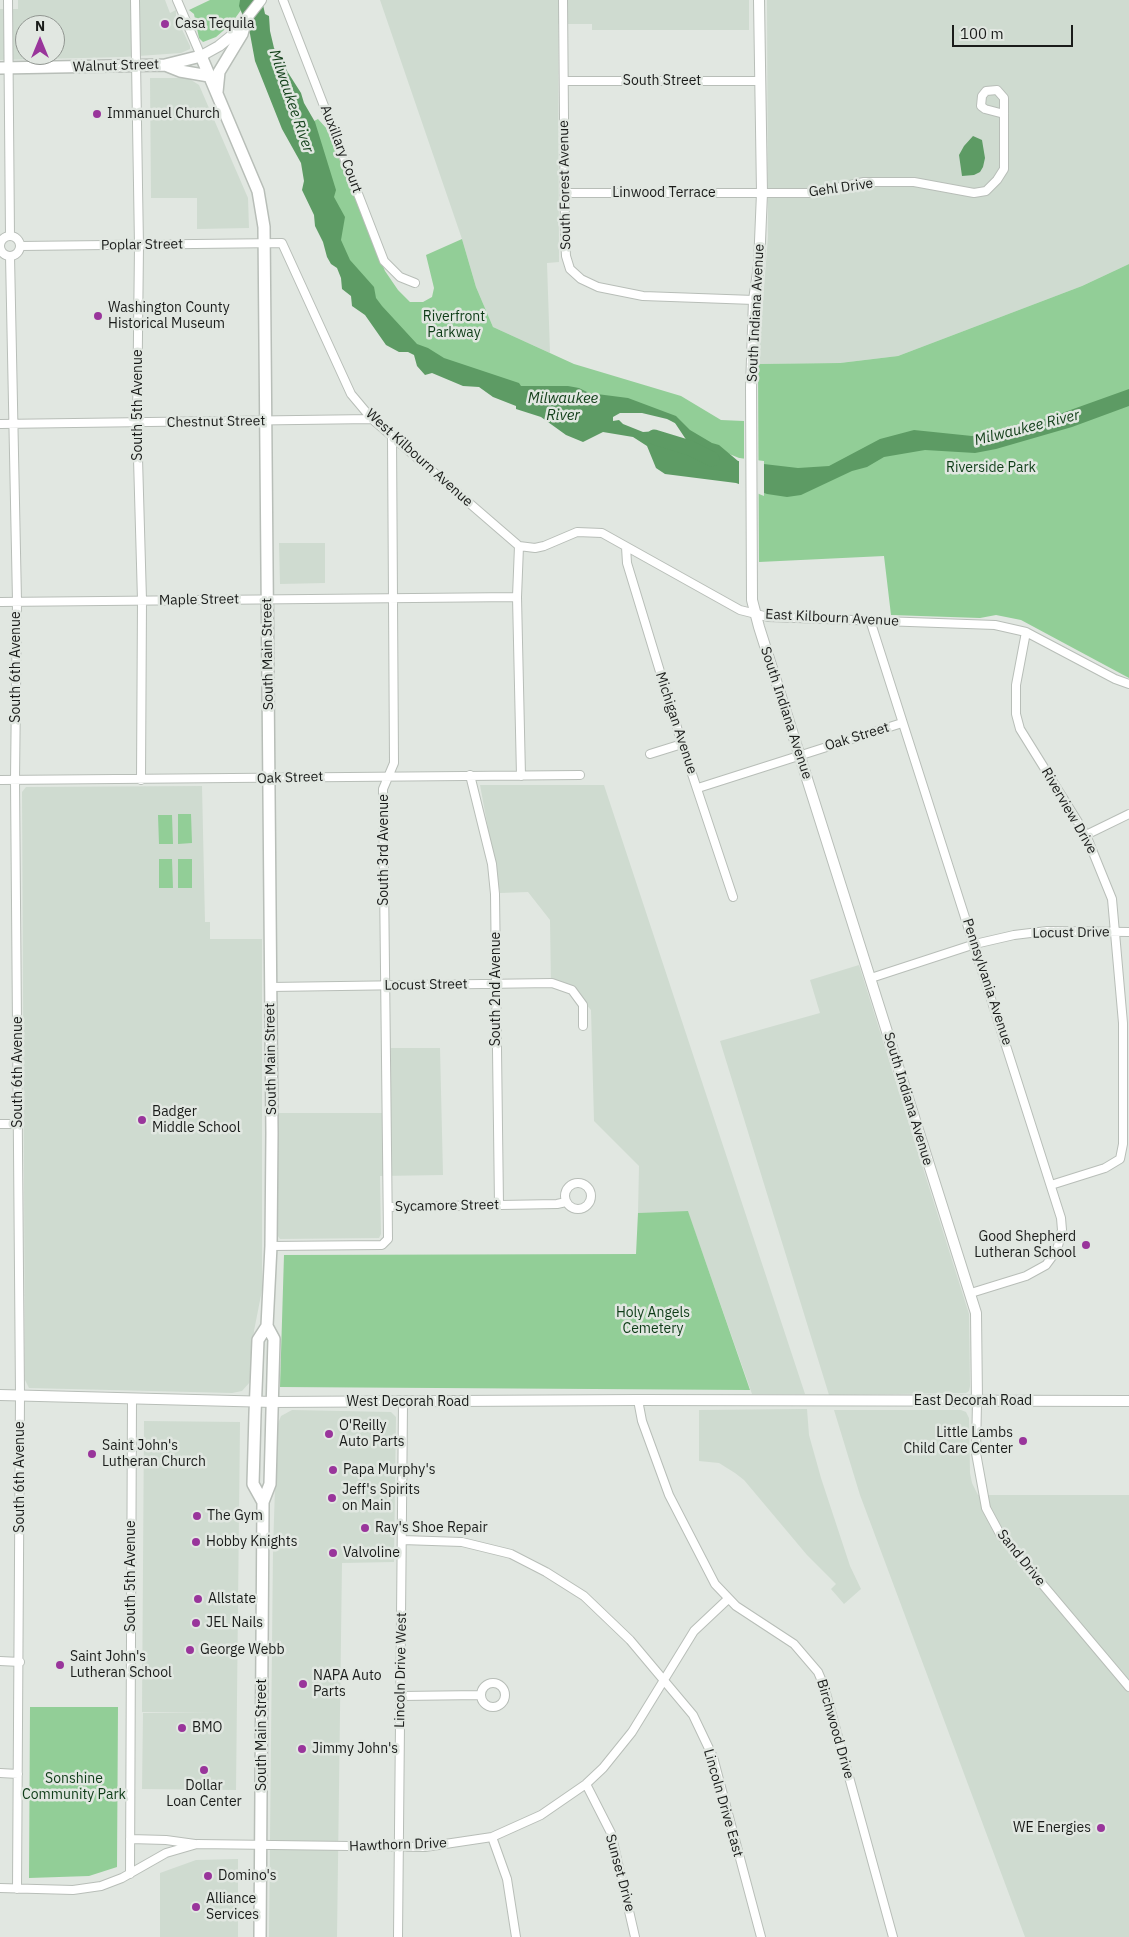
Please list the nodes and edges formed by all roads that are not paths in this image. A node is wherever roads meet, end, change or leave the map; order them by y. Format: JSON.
{"nodes":[{"id":1,"x":8,"y":0,"type":"edge"},
{"id":2,"x":135,"y":0,"type":"edge"},
{"id":3,"x":177,"y":0,"type":"edge"},
{"id":4,"x":261,"y":0,"type":"edge"},
{"id":5,"x":283,"y":0,"type":"edge"},
{"id":6,"x":563,"y":0,"type":"edge"},
{"id":7,"x":759,"y":0,"type":"edge"},
{"id":8,"x":245,"y":23,"type":"junction"},
{"id":9,"x":201,"y":56,"type":"junction"},
{"id":10,"x":165,"y":65,"type":"junction"},
{"id":11,"x":136,"y":66,"type":"junction"},
{"id":12,"x":4,"y":68,"type":"edge"},
{"id":13,"x":209,"y":76,"type":"junction"},
{"id":14,"x":564,"y":80,"type":"junction"},
{"id":15,"x":760,"y":80,"type":"junction"},
{"id":16,"x":216,"y":93,"type":"junction"},
{"id":17,"x":1004,"y":114,"type":"dead end"},
{"id":18,"x":566,"y":193,"type":"junction"},
{"id":19,"x":762,"y":193,"type":"junction"},
{"id":20,"x":10,"y":236,"type":"junction"},
{"id":21,"x":264,"y":242,"type":"junction"},
{"id":22,"x":0,"y":246,"type":"edge"},
{"id":23,"x":20,"y":246,"type":"junction"},
{"id":24,"x":139,"y":246,"type":"junction"},
{"id":25,"x":10,"y":256,"type":"junction"},
{"id":26,"x":415,"y":283,"type":"dead end"},
{"id":27,"x":754,"y":300,"type":"junction"},
{"id":28,"x":372,"y":419,"type":"junction"},
{"id":29,"x":265,"y":421,"type":"junction"},
{"id":30,"x":138,"y":423,"type":"junction"},
{"id":31,"x":0,"y":424,"type":"edge"},
{"id":32,"x":13,"y":424,"type":"junction"},
{"id":33,"x":392,"y":436,"type":"junction"},
{"id":34,"x":518,"y":546,"type":"junction"},
{"id":35,"x":626,"y":547,"type":"junction"},
{"id":36,"x":394,"y":596,"type":"junction"},
{"id":37,"x":517,"y":596,"type":"junction"},
{"id":38,"x":267,"y":599,"type":"junction"},
{"id":39,"x":142,"y":600,"type":"junction"},
{"id":40,"x":17,"y":601,"type":"junction"},
{"id":41,"x":0,"y":602,"type":"edge"},
{"id":42,"x":755,"y":614,"type":"junction"},
{"id":43,"x":870,"y":620,"type":"junction"},
{"id":44,"x":1026,"y":632,"type":"junction"},
{"id":45,"x":1129,"y":684,"type":"edge"},
{"id":46,"x":902,"y":723,"type":"junction"},
{"id":47,"x":682,"y":744,"type":"junction"},
{"id":48,"x":650,"y":754,"type":"dead end"},
{"id":49,"x":799,"y":754,"type":"junction"},
{"id":50,"x":470,"y":775,"type":"junction"},
{"id":51,"x":580,"y":775,"type":"dead end"},
{"id":52,"x":521,"y":776,"type":"junction"},
{"id":53,"x":389,"y":777,"type":"junction"},
{"id":54,"x":270,"y":779,"type":"junction"},
{"id":55,"x":0,"y":780,"type":"edge"},
{"id":56,"x":16,"y":780,"type":"junction"},
{"id":57,"x":141,"y":780,"type":"junction"},
{"id":58,"x":698,"y":788,"type":"junction"},
{"id":59,"x":1129,"y":814,"type":"edge"},
{"id":60,"x":1086,"y":835,"type":"junction"},
{"id":61,"x":733,"y":897,"type":"dead end"},
{"id":62,"x":1114,"y":932,"type":"junction"},
{"id":63,"x":1129,"y":932,"type":"edge"},
{"id":64,"x":975,"y":944,"type":"junction"},
{"id":65,"x":870,"y":978,"type":"junction"},
{"id":66,"x":496,"y":984,"type":"junction"},
{"id":67,"x":385,"y":986,"type":"junction"},
{"id":68,"x":270,"y":987,"type":"junction"},
{"id":69,"x":583,"y":1026,"type":"dead end"},
{"id":70,"x":0,"y":1124,"type":"edge"},
{"id":71,"x":18,"y":1124,"type":"junction"},
{"id":72,"x":1051,"y":1186,"type":"junction"},
{"id":73,"x":566,"y":1202,"type":"dead end"},
{"id":74,"x":499,"y":1205,"type":"junction"},
{"id":75,"x":388,"y":1207,"type":"junction"},
{"id":76,"x":271,"y":1246,"type":"junction"},
{"id":77,"x":971,"y":1293,"type":"junction"},
{"id":78,"x":267,"y":1326,"type":"junction"},
{"id":79,"x":0,"y":1395,"type":"edge"},
{"id":80,"x":20,"y":1395,"type":"junction"},
{"id":81,"x":132,"y":1398,"type":"junction"},
{"id":82,"x":638,"y":1400,"type":"junction"},
{"id":83,"x":977,"y":1401,"type":"junction"},
{"id":84,"x":1129,"y":1401,"type":"edge"},
{"id":85,"x":255,"y":1402,"type":"junction"},
{"id":86,"x":273,"y":1402,"type":"junction"},
{"id":87,"x":817,"y":1402,"type":"joint"},
{"id":88,"x":403,"y":1403,"type":"junction"},
{"id":89,"x":263,"y":1502,"type":"junction"},
{"id":90,"x":402,"y":1540,"type":"junction"},
{"id":91,"x":728,"y":1599,"type":"junction"},
{"id":92,"x":0,"y":1661,"type":"edge"},
{"id":93,"x":20,"y":1662,"type":"junction"},
{"id":94,"x":664,"y":1680,"type":"junction"},
{"id":95,"x":1129,"y":1687,"type":"edge"},
{"id":96,"x":481,"y":1695,"type":"dead end"},
{"id":97,"x":401,"y":1696,"type":"junction"},
{"id":98,"x":0,"y":1773,"type":"edge"},
{"id":99,"x":18,"y":1774,"type":"junction"},
{"id":100,"x":586,"y":1784,"type":"junction"},
{"id":101,"x":492,"y":1836,"type":"junction"},
{"id":102,"x":130,"y":1839,"type":"junction"},
{"id":103,"x":197,"y":1844,"type":"junction"},
{"id":104,"x":261,"y":1846,"type":"junction"},
{"id":105,"x":399,"y":1847,"type":"junction"},
{"id":106,"x":130,"y":1874,"type":"junction"},
{"id":107,"x":0,"y":1888,"type":"edge"},
{"id":108,"x":17,"y":1889,"type":"junction"},
{"id":109,"x":260,"y":1937,"type":"edge"},
{"id":110,"x":398,"y":1937,"type":"edge"},
{"id":111,"x":516,"y":1937,"type":"edge"},
{"id":112,"x":635,"y":1937,"type":"edge"},
{"id":113,"x":760,"y":1937,"type":"edge"},
{"id":114,"x":893,"y":1937,"type":"edge"}],
"edges":[{"from":1,"to":12,"type":"street"},
{"from":2,"to":11,"type":"street","name":"South 5th Avenue"},
{"from":3,"to":9,"type":"street","name":"South Main Street"},
{"from":4,"to":8,"type":"street"},
{"from":5,"to":26,"type":"street","name":"Auxillary Court"},
{"from":6,"to":14,"type":"street","name":"South Forest Avenue"},
{"from":7,"to":15,"type":"street","name":"South Indiana Avenue"},
{"from":8,"to":9,"type":"street"},
{"from":8,"to":16,"type":"main road"},
{"from":9,"to":10,"type":"main road","name":"Walnut Street"},
{"from":9,"to":13,"type":"main road","name":"South Main Street"},
{"from":10,"to":11,"type":"main road","name":"Walnut Street"},
{"from":10,"to":13,"type":"main road"},
{"from":11,"to":12,"type":"main road","name":"Walnut Street"},
{"from":11,"to":24,"type":"street","name":"South 5th Avenue"},
{"from":12,"to":20,"type":"street"},
{"from":13,"to":16,"type":"main road","name":"South Main Street"},
{"from":14,"to":15,"type":"street","name":"South Street"},
{"from":14,"to":18,"type":"street","name":"South Forest Avenue"},
{"from":15,"to":19,"type":"street","name":"South Indiana Avenue"},
{"from":16,"to":21,"type":"main road","name":"South Main Street"},
{"from":17,"to":19,"type":"street","name":"Gehl Drive"},
{"from":18,"to":19,"type":"street","name":"Linwood Terrace"},
{"from":18,"to":27,"type":"street","name":"South Forest Avenue"},
{"from":19,"to":27,"type":"street","name":"South Indiana Avenue"},
{"from":20,"to":22,"type":"street"},
{"from":20,"to":23,"type":"street"},
{"from":21,"to":24,"type":"street","name":"Poplar Street"},
{"from":21,"to":28,"type":"street","name":"West Kilbourn Avenue"},
{"from":21,"to":29,"type":"main road","name":"South Main Street"},
{"from":22,"to":25,"type":"street"},
{"from":23,"to":24,"type":"street","name":"Poplar Street"},
{"from":23,"to":25,"type":"street"},
{"from":24,"to":30,"type":"street","name":"South 5th Avenue"},
{"from":25,"to":32,"type":"street","name":"South 6th Avenue"},
{"from":27,"to":42,"type":"street","name":"South Indiana Avenue"},
{"from":28,"to":29,"type":"street","name":"Chestnut Street"},
{"from":28,"to":33,"type":"street","name":"West Kilbourn Avenue"},
{"from":29,"to":30,"type":"street","name":"Chestnut Street"},
{"from":29,"to":38,"type":"main road","name":"South Main Street"},
{"from":30,"to":32,"type":"street","name":"Chestnut Street"},
{"from":30,"to":39,"type":"street","name":"South 5th Avenue"},
{"from":31,"to":32,"type":"street","name":"Chestnut Street"},
{"from":32,"to":40,"type":"street","name":"South 6th Avenue"},
{"from":33,"to":34,"type":"street","name":"West Kilbourn Avenue"},
{"from":33,"to":36,"type":"street","name":"South 3rd Avenue"},
{"from":34,"to":35,"type":"street","name":"East Kilbourn Avenue"},
{"from":34,"to":37,"type":"street"},
{"from":35,"to":42,"type":"street","name":"East Kilbourn Avenue"},
{"from":35,"to":47,"type":"street","name":"Michigan Avenue"},
{"from":36,"to":37,"type":"street","name":"Maple Street"},
{"from":36,"to":38,"type":"street","name":"Maple Street"},
{"from":36,"to":53,"type":"street","name":"South 3rd Avenue"},
{"from":37,"to":52,"type":"street"},
{"from":38,"to":39,"type":"street","name":"Maple Street"},
{"from":38,"to":54,"type":"main road","name":"South Main Street"},
{"from":39,"to":40,"type":"street","name":"Maple Street"},
{"from":39,"to":57,"type":"street","name":"South 5th Avenue"},
{"from":40,"to":41,"type":"street","name":"Maple Street"},
{"from":40,"to":56,"type":"street","name":"South 6th Avenue"},
{"from":42,"to":43,"type":"street","name":"East Kilbourn Avenue"},
{"from":42,"to":49,"type":"street","name":"South Indiana Avenue"},
{"from":43,"to":44,"type":"street","name":"East Kilbourn Avenue"},
{"from":43,"to":46,"type":"street","name":"Pennsylvania Avenue"},
{"from":44,"to":45,"type":"street","name":"East Kilbourn Avenue"},
{"from":44,"to":60,"type":"street","name":"Riverview Drive"},
{"from":46,"to":49,"type":"street","name":"Oak Street"},
{"from":46,"to":64,"type":"street","name":"Pennsylvania Avenue"},
{"from":47,"to":48,"type":"street"},
{"from":47,"to":58,"type":"street","name":"Michigan Avenue"},
{"from":49,"to":58,"type":"street","name":"Oak Street"},
{"from":49,"to":65,"type":"street","name":"South Indiana Avenue"},
{"from":50,"to":52,"type":"street","name":"Oak Street"},
{"from":50,"to":53,"type":"street","name":"Oak Street"},
{"from":50,"to":66,"type":"street","name":"South 2nd Avenue"},
{"from":51,"to":52,"type":"street","name":"Oak Street"},
{"from":53,"to":54,"type":"street","name":"Oak Street"},
{"from":53,"to":67,"type":"street","name":"South 3rd Avenue"},
{"from":54,"to":57,"type":"street","name":"Oak Street"},
{"from":54,"to":68,"type":"main road","name":"South Main Street"},
{"from":55,"to":56,"type":"street","name":"Oak Street"},
{"from":56,"to":57,"type":"street","name":"Oak Street"},
{"from":56,"to":71,"type":"street","name":"South 6th Avenue"},
{"from":58,"to":61,"type":"street","name":"Michigan Avenue"},
{"from":59,"to":60,"type":"street"},
{"from":60,"to":62,"type":"street","name":"Riverview Drive"},
{"from":62,"to":63,"type":"street","name":"Locust Drive"},
{"from":62,"to":64,"type":"street","name":"Locust Drive"},
{"from":62,"to":72,"type":"street","name":"Riverview Drive"},
{"from":64,"to":65,"type":"street","name":"Locust Drive"},
{"from":64,"to":72,"type":"street","name":"Pennsylvania Avenue"},
{"from":65,"to":77,"type":"street","name":"South Indiana Avenue"},
{"from":66,"to":67,"type":"street","name":"Locust Street"},
{"from":66,"to":69,"type":"street","name":"Locust Street"},
{"from":66,"to":74,"type":"street","name":"South 2nd Avenue"},
{"from":67,"to":68,"type":"street","name":"Locust Street"},
{"from":67,"to":75,"type":"street","name":"South 3rd Avenue"},
{"from":68,"to":76,"type":"main road","name":"South Main Street"},
{"from":70,"to":71,"type":"street"},
{"from":71,"to":80,"type":"street","name":"South 6th Avenue"},
{"from":72,"to":77,"type":"street","name":"Pennsylvania Avenue"},
{"from":73,"to":74,"type":"street","name":"Sycamore Street"},
{"from":74,"to":75,"type":"street","name":"Sycamore Street"},
{"from":75,"to":76,"type":"street","name":"Sycamore Street"},
{"from":76,"to":78,"type":"main road","name":"South Main Street"},
{"from":77,"to":83,"type":"street","name":"South Indiana Avenue"},
{"from":78,"to":85,"type":"main road","name":"South Main Street"},
{"from":78,"to":86,"type":"main road","name":"South Main Street"},
{"from":79,"to":80,"type":"street","name":"West Decorah Road"},
{"from":80,"to":81,"type":"street","name":"West Decorah Road"},
{"from":80,"to":93,"type":"street","name":"South 6th Avenue"},
{"from":81,"to":85,"type":"street","name":"West Decorah Road"},
{"from":81,"to":102,"type":"street","name":"South 5th Avenue"},
{"from":82,"to":87,"type":"street","name":"West Decorah Road"},
{"from":82,"to":88,"type":"street","name":"West Decorah Road"},
{"from":82,"to":91,"type":"street","name":"Birchwood Drive"},
{"from":83,"to":84,"type":"street","name":"East Decorah Road"},
{"from":83,"to":87,"type":"street","name":"East Decorah Road"},
{"from":83,"to":95,"type":"street","name":"Sand Drive"},
{"from":85,"to":86,"type":"street","name":"West Decorah Road"},
{"from":85,"to":89,"type":"main road","name":"South Main Street"},
{"from":86,"to":88,"type":"street","name":"West Decorah Road"},
{"from":86,"to":89,"type":"main road","name":"South Main Street"},
{"from":88,"to":90,"type":"street","name":"Lincoln Drive West"},
{"from":89,"to":104,"type":"main road","name":"South Main Street"},
{"from":90,"to":94,"type":"street","name":"Lincoln Drive East"},
{"from":90,"to":97,"type":"street","name":"Lincoln Drive West"},
{"from":91,"to":94,"type":"street","name":"Hawthorn Drive"},
{"from":91,"to":114,"type":"street","name":"Birchwood Drive"},
{"from":92,"to":93,"type":"street"},
{"from":93,"to":99,"type":"street","name":"South 6th Avenue"},
{"from":94,"to":100,"type":"street","name":"Hawthorn Drive"},
{"from":94,"to":113,"type":"street","name":"Lincoln Drive East"},
{"from":96,"to":97,"type":"street"},
{"from":97,"to":105,"type":"street","name":"Lincoln Drive West"},
{"from":98,"to":99,"type":"street"},
{"from":99,"to":108,"type":"street","name":"South 6th Avenue"},
{"from":100,"to":101,"type":"street","name":"Hawthorn Drive"},
{"from":100,"to":112,"type":"street","name":"Sunset Drive"},
{"from":101,"to":105,"type":"street","name":"Hawthorn Drive"},
{"from":101,"to":111,"type":"street"},
{"from":102,"to":103,"type":"street"},
{"from":102,"to":106,"type":"street","name":"South 5th Avenue"},
{"from":103,"to":104,"type":"street","name":"Hawthorn Drive"},
{"from":103,"to":106,"type":"street","name":"Hawthorn Drive"},
{"from":104,"to":105,"type":"street","name":"Hawthorn Drive"},
{"from":104,"to":109,"type":"main road","name":"South Main Street"},
{"from":105,"to":110,"type":"street","name":"Lincoln Drive West"},
{"from":106,"to":108,"type":"street","name":"Hawthorn Drive"},
{"from":107,"to":108,"type":"street","name":"Hawthorn Drive"}]}
